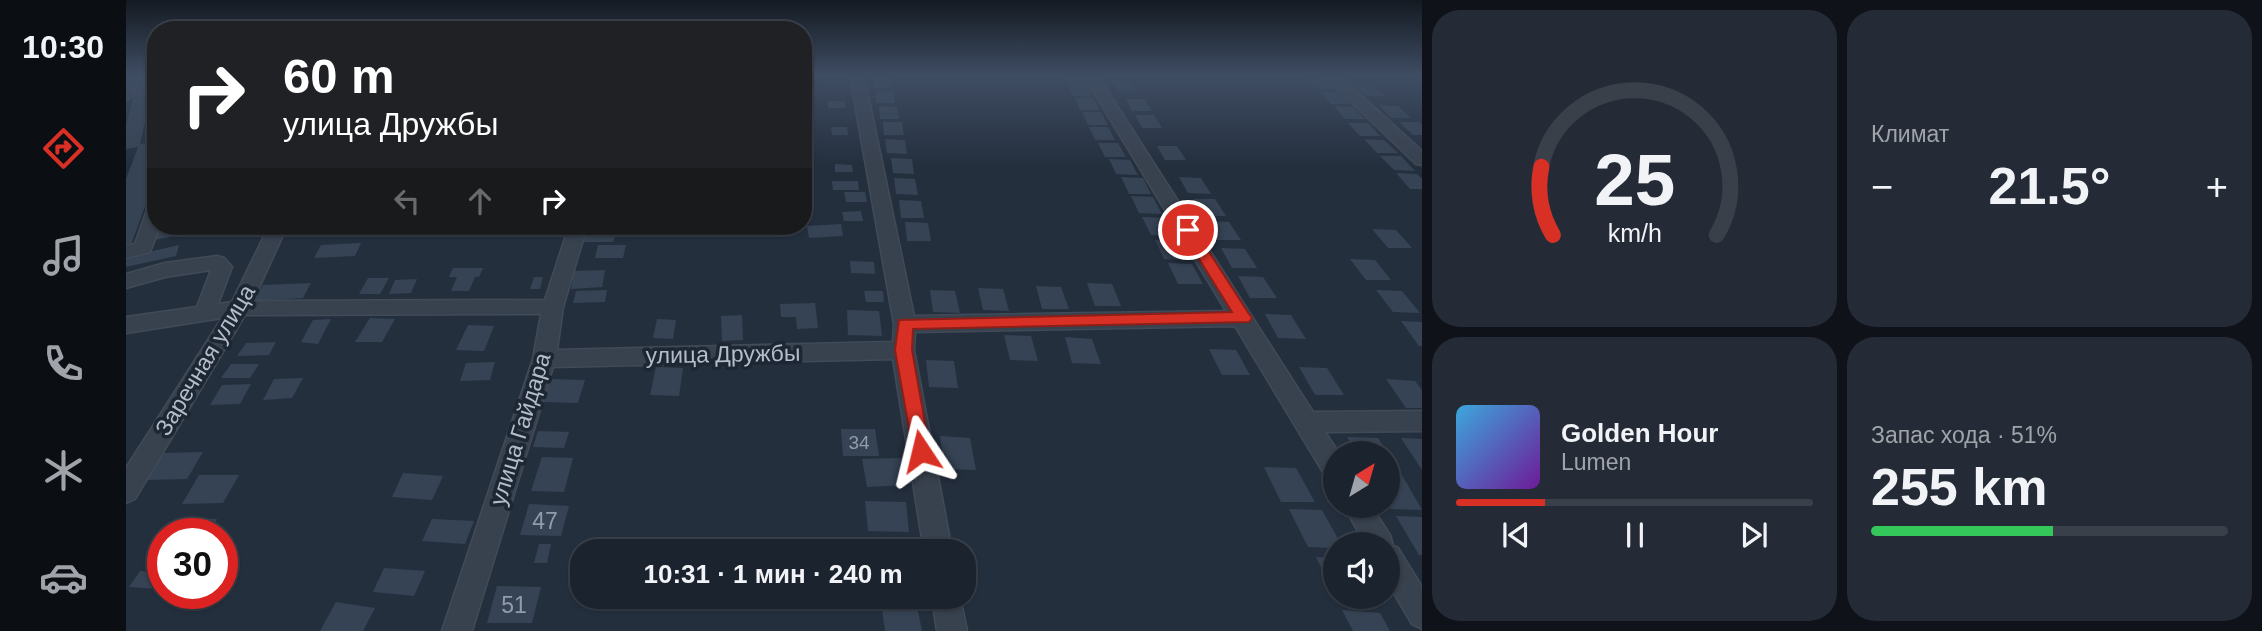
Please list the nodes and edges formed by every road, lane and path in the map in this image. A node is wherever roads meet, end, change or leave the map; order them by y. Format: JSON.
{"nodes":[{"id":1,"x":864,"y":105,"type":"edge"},
{"id":2,"x":1110,"y":105,"type":"edge"},
{"id":3,"x":1363,"y":105,"type":"edge"},
{"id":4,"x":1422,"y":160,"type":"edge"},
{"id":5,"x":148,"y":235,"type":"edge"},
{"id":6,"x":274,"y":235,"type":"edge"},
{"id":7,"x":575,"y":235,"type":"edge"},
{"id":8,"x":126,"y":252,"type":"edge"},
{"id":9,"x":126,"y":281,"type":"edge"},
{"id":10,"x":553,"y":307,"type":"junction"},
{"id":11,"x":239,"y":308,"type":"junction"},
{"id":12,"x":205,"y":312,"type":"junction"},
{"id":13,"x":1244,"y":318,"type":"junction"},
{"id":14,"x":905,"y":324,"type":"junction"},
{"id":15,"x":126,"y":325,"type":"edge"},
{"id":16,"x":903,"y":350,"type":"junction"},
{"id":17,"x":544,"y":359,"type":"junction"},
{"id":18,"x":1422,"y":421,"type":"edge"},
{"id":19,"x":1307,"y":422,"type":"junction"},
{"id":20,"x":1323,"y":449,"type":"edge"},
{"id":21,"x":126,"y":491,"type":"edge"},
{"id":22,"x":936,"y":539,"type":"edge"},
{"id":23,"x":1400,"y":576,"type":"edge"},
{"id":24,"x":948,"y":609,"type":"edge"},
{"id":25,"x":1422,"y":614,"type":"edge"},
{"id":26,"x":457,"y":631,"type":"edge"},
{"id":27,"x":952,"y":631,"type":"edge"}],
"edges":[{"from":1,"to":14,"type":"street"},
{"from":2,"to":13,"type":"street"},
{"from":3,"to":4,"type":"street"},
{"from":5,"to":8,"type":"street"},
{"from":6,"to":11,"type":"street","name":"Заречная улица"},
{"from":7,"to":10,"type":"street","name":"улица Гайдара"},
{"from":9,"to":12,"type":"street"},
{"from":10,"to":11,"type":"street"},
{"from":10,"to":17,"type":"street","name":"улица Гайдара"},
{"from":11,"to":12,"type":"street"},
{"from":11,"to":21,"type":"street","name":"Заречная улица"},
{"from":12,"to":15,"type":"street"},
{"from":13,"to":14,"type":"street"},
{"from":13,"to":19,"type":"street"},
{"from":14,"to":16,"type":"street"},
{"from":16,"to":17,"type":"street","name":"улица Дружбы"},
{"from":16,"to":22,"type":"street"},
{"from":17,"to":26,"type":"street","name":"улица Гайдара"},
{"from":18,"to":19,"type":"street"},
{"from":19,"to":20,"type":"street"},
{"from":23,"to":25,"type":"street"},
{"from":24,"to":27,"type":"street"}]}
